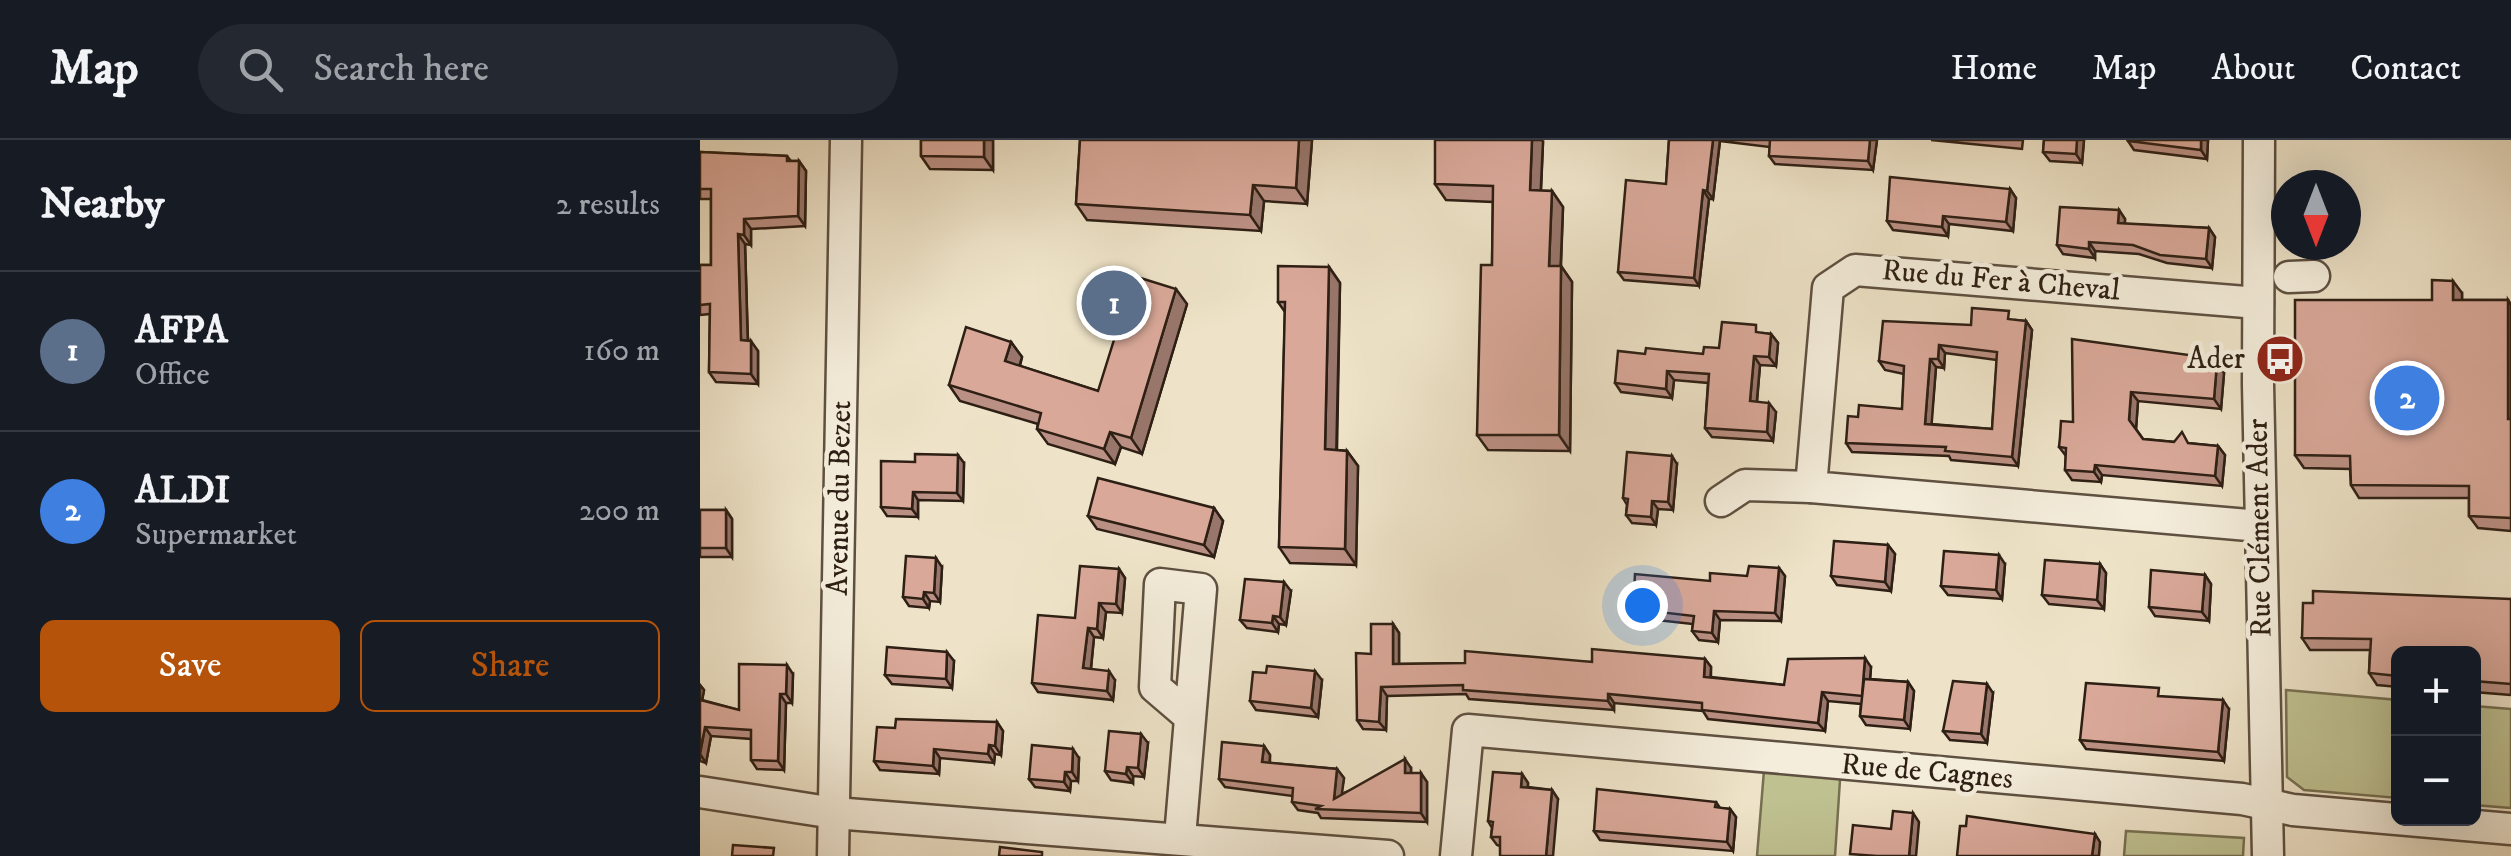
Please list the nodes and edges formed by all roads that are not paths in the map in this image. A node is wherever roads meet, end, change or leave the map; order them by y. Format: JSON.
{"nodes":[{"id":1,"x":846,"y":140,"type":"edge"},
{"id":2,"x":2259,"y":140,"type":"edge"},
{"id":3,"x":2258,"y":303,"type":"junction"},
{"id":4,"x":1811,"y":486,"type":"junction"},
{"id":5,"x":1721,"y":501,"type":"dead end"},
{"id":6,"x":2260,"y":526,"type":"junction"},
{"id":7,"x":1190,"y":718,"type":"dead end"},
{"id":8,"x":700,"y":792,"type":"edge"},
{"id":9,"x":2268,"y":804,"type":"junction"},
{"id":10,"x":834,"y":814,"type":"junction"},
{"id":11,"x":2511,"y":830,"type":"edge"},
{"id":12,"x":1180,"y":837,"type":"junction"},
{"id":13,"x":1263,"y":851,"type":"edge"},
{"id":14,"x":833,"y":856,"type":"edge"},
{"id":15,"x":1388,"y":856,"type":"edge"},
{"id":16,"x":1456,"y":856,"type":"edge"},
{"id":17,"x":2268,"y":856,"type":"edge"}],
"edges":[{"from":1,"to":10,"type":"street","name":"Avenue du Bezet"},
{"from":2,"to":3,"type":"street","name":"Rue Clément Ader"},
{"from":3,"to":4,"type":"street","name":"Rue du Fer à Cheval"},
{"from":3,"to":6,"type":"street","name":"Rue Clément Ader"},
{"from":4,"to":5,"type":"street"},
{"from":4,"to":6,"type":"street"},
{"from":6,"to":9,"type":"street","name":"Rue Clément Ader"},
{"from":7,"to":12,"type":"street"},
{"from":8,"to":10,"type":"street"},
{"from":9,"to":11,"type":"street","name":"Rue de Cagnes"},
{"from":9,"to":16,"type":"street","name":"Rue de Cagnes"},
{"from":9,"to":17,"type":"street","name":"Rue Clément Ader"},
{"from":10,"to":12,"type":"street"},
{"from":10,"to":14,"type":"street","name":"Avenue du Bezet"},
{"from":12,"to":13,"type":"street"},
{"from":13,"to":15,"type":"street"}]}
